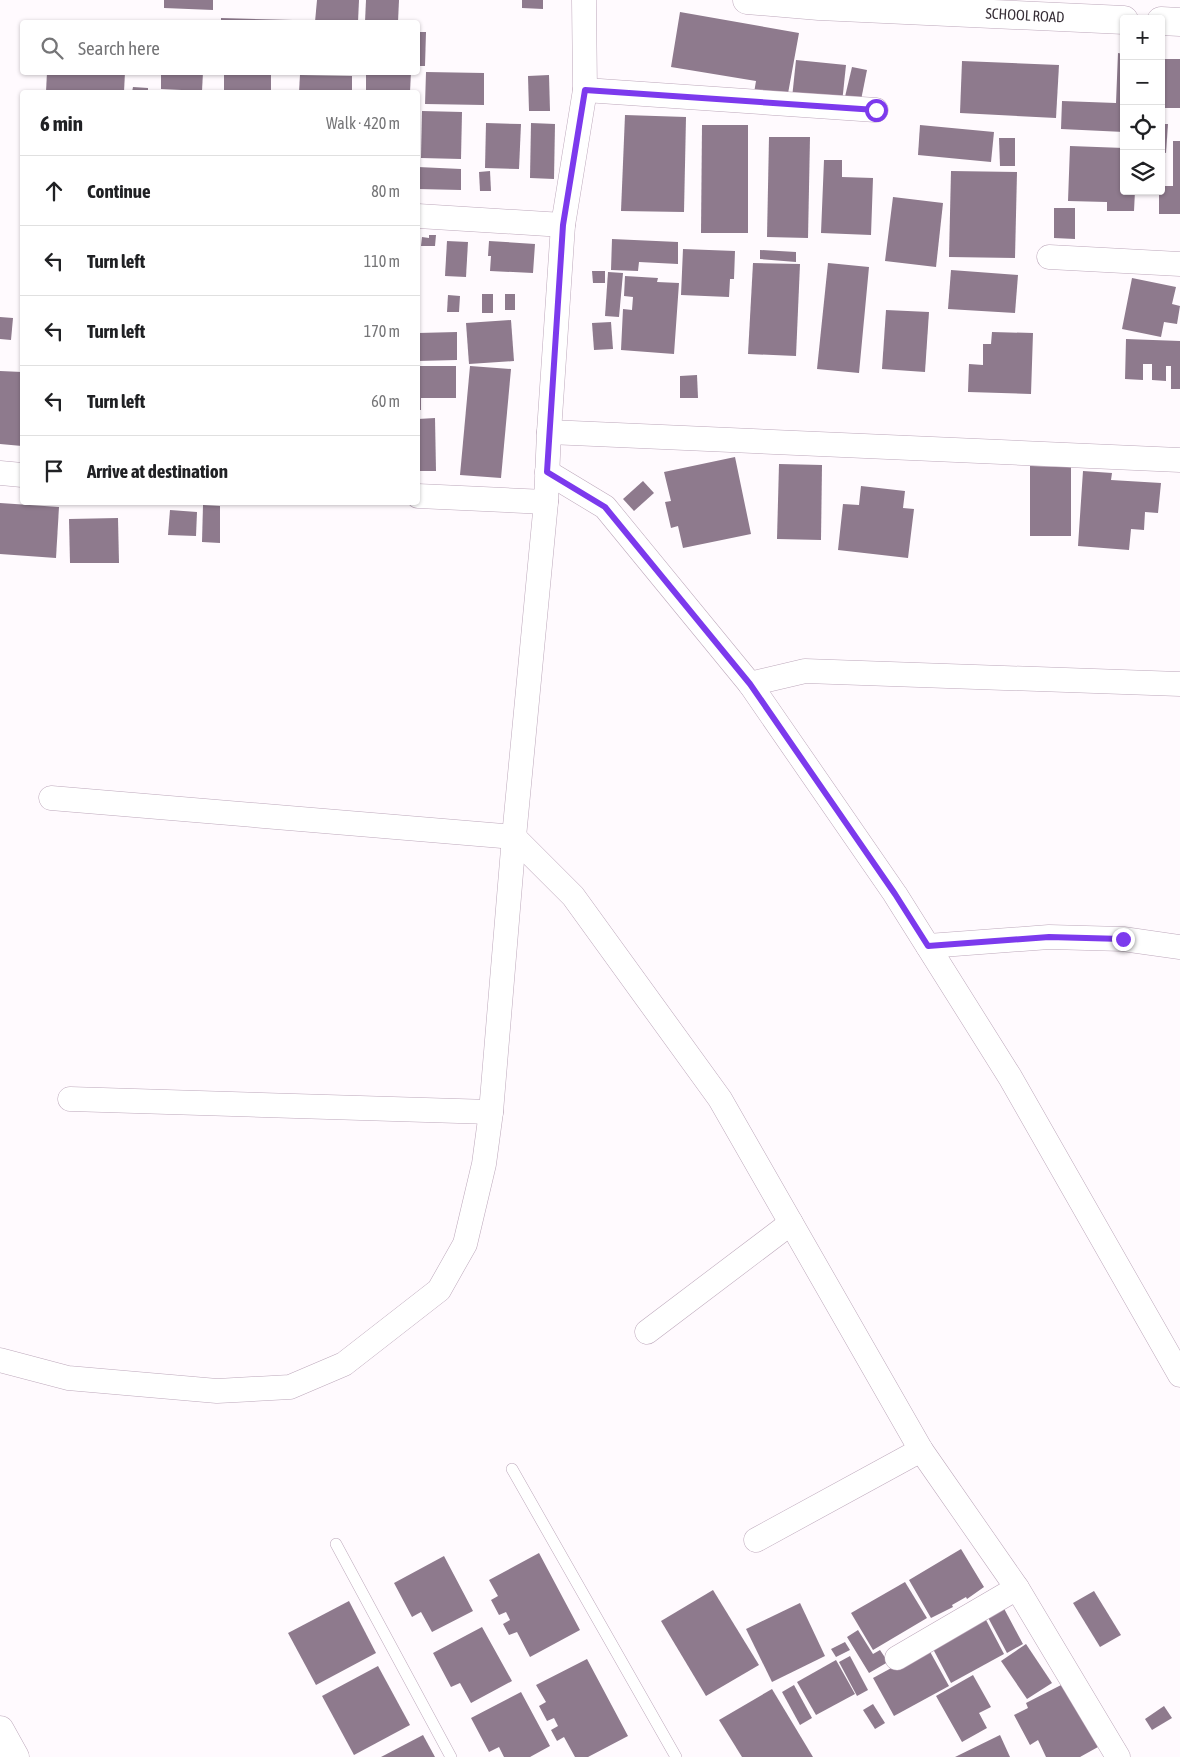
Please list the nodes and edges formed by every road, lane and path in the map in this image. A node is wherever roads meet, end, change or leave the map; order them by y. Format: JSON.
{"nodes":[{"id":1,"x":584,"y":0,"type":"edge"},
{"id":2,"x":747,"y":0,"type":"edge"},
{"id":3,"x":1120,"y":20,"type":"edge"},
{"id":4,"x":1165,"y":21,"type":"edge"},
{"id":5,"x":1180,"y":22,"type":"edge"},
{"id":6,"x":585,"y":90,"type":"junction"},
{"id":7,"x":876,"y":110,"type":"dead end"},
{"id":8,"x":420,"y":216,"type":"edge"},
{"id":9,"x":563,"y":225,"type":"junction"},
{"id":10,"x":1049,"y":257,"type":"dead end"},
{"id":11,"x":1180,"y":264,"type":"edge"},
{"id":12,"x":549,"y":432,"type":"junction"},
{"id":13,"x":1180,"y":460,"type":"edge"},
{"id":14,"x":547,"y":472,"type":"junction"},
{"id":15,"x":0,"y":473,"type":"edge"},
{"id":16,"x":20,"y":475,"type":"edge"},
{"id":17,"x":420,"y":496,"type":"edge"},
{"id":18,"x":546,"y":502,"type":"junction"},
{"id":19,"x":750,"y":684,"type":"junction"},
{"id":20,"x":1180,"y":684,"type":"edge"},
{"id":21,"x":51,"y":798,"type":"dead end"},
{"id":22,"x":514,"y":837,"type":"junction"},
{"id":23,"x":928,"y":946,"type":"junction"},
{"id":24,"x":1180,"y":947,"type":"edge"},
{"id":25,"x":70,"y":1099,"type":"dead end"},
{"id":26,"x":491,"y":1112,"type":"junction"},
{"id":27,"x":791,"y":1222,"type":"junction"},
{"id":28,"x":647,"y":1332,"type":"dead end"},
{"id":29,"x":0,"y":1360,"type":"edge"},
{"id":30,"x":1180,"y":1375,"type":"edge"},
{"id":31,"x":921,"y":1450,"type":"junction"},
{"id":32,"x":512,"y":1468,"type":"dead end"},
{"id":33,"x":756,"y":1540,"type":"dead end"},
{"id":34,"x":336,"y":1544,"type":"dead end"},
{"id":35,"x":1017,"y":1588,"type":"junction"},
{"id":36,"x":897,"y":1658,"type":"dead end"},
{"id":37,"x":0,"y":1730,"type":"edge"},
{"id":38,"x":15,"y":1757,"type":"edge"},
{"id":39,"x":450,"y":1757,"type":"edge"},
{"id":40,"x":676,"y":1757,"type":"edge"},
{"id":41,"x":1118,"y":1757,"type":"edge"}],
"edges":[{"from":1,"to":6,"type":"street"},
{"from":2,"to":3,"type":"main road","name":"SCHOOL ROAD"},
{"from":4,"to":5,"type":"main road"},
{"from":6,"to":7,"type":"street"},
{"from":6,"to":9,"type":"street"},
{"from":8,"to":9,"type":"street"},
{"from":9,"to":12,"type":"street"},
{"from":10,"to":11,"type":"street"},
{"from":12,"to":13,"type":"street"},
{"from":12,"to":14,"type":"street"},
{"from":14,"to":18,"type":"street"},
{"from":14,"to":19,"type":"street"},
{"from":15,"to":16,"type":"street"},
{"from":17,"to":18,"type":"street"},
{"from":18,"to":22,"type":"street"},
{"from":19,"to":20,"type":"street"},
{"from":19,"to":23,"type":"street"},
{"from":21,"to":22,"type":"street"},
{"from":22,"to":26,"type":"street"},
{"from":22,"to":27,"type":"street"},
{"from":23,"to":24,"type":"street"},
{"from":23,"to":30,"type":"street"},
{"from":25,"to":26,"type":"street"},
{"from":26,"to":29,"type":"street"},
{"from":27,"to":28,"type":"street"},
{"from":27,"to":31,"type":"street"},
{"from":31,"to":33,"type":"street"},
{"from":31,"to":35,"type":"street"},
{"from":32,"to":40,"type":"lane"},
{"from":34,"to":39,"type":"lane"},
{"from":35,"to":36,"type":"street"},
{"from":35,"to":41,"type":"street"},
{"from":37,"to":38,"type":"main road"}]}
